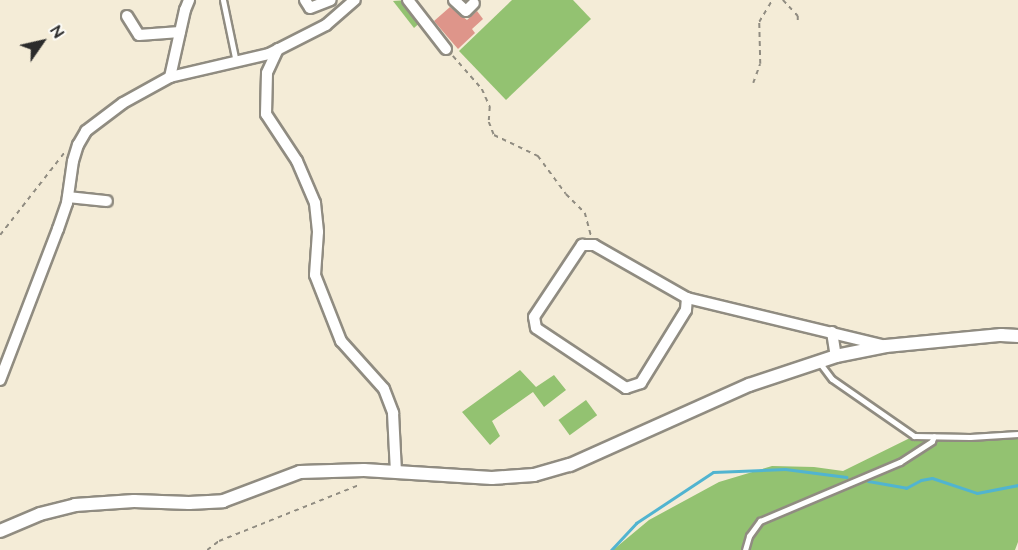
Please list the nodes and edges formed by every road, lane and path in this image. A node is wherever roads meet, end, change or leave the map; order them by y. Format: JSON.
{"nodes":[{"id":1,"x":189,"y":0,"type":"edge"},
{"id":2,"x":223,"y":0,"type":"edge"},
{"id":3,"x":305,"y":0,"type":"edge"},
{"id":4,"x":331,"y":0,"type":"edge"},
{"id":5,"x":355,"y":0,"type":"edge"},
{"id":6,"x":408,"y":0,"type":"edge"},
{"id":7,"x":454,"y":0,"type":"edge"},
{"id":8,"x":772,"y":0,"type":"edge"},
{"id":9,"x":783,"y":0,"type":"edge"},
{"id":10,"x":474,"y":3,"type":"dead end"},
{"id":11,"x":127,"y":16,"type":"dead end"},
{"id":12,"x":798,"y":23,"type":"dead end"},
{"id":13,"x":180,"y":32,"type":"junction"},
{"id":14,"x":278,"y":49,"type":"junction"},
{"id":15,"x":446,"y":49,"type":"joint"},
{"id":16,"x":236,"y":62,"type":"junction"},
{"id":17,"x":170,"y":77,"type":"junction"},
{"id":18,"x":753,"y":83,"type":"dead end"},
{"id":19,"x":68,"y":148,"type":"dead end"},
{"id":20,"x":68,"y":196,"type":"junction"},
{"id":21,"x":107,"y":201,"type":"dead end"},
{"id":22,"x":0,"y":235,"type":"edge"},
{"id":23,"x":594,"y":245,"type":"junction"},
{"id":24,"x":687,"y":298,"type":"junction"},
{"id":25,"x":832,"y":332,"type":"junction"},
{"id":26,"x":1018,"y":336,"type":"edge"},
{"id":27,"x":886,"y":346,"type":"junction"},
{"id":28,"x":836,"y":356,"type":"junction"},
{"id":29,"x":819,"y":362,"type":"junction"},
{"id":30,"x":0,"y":380,"type":"edge"},
{"id":31,"x":1018,"y":434,"type":"edge"},
{"id":32,"x":934,"y":436,"type":"junction"},
{"id":33,"x":396,"y":472,"type":"junction"},
{"id":34,"x":359,"y":486,"type":"dead end"},
{"id":35,"x":0,"y":531,"type":"edge"},
{"id":36,"x":207,"y":550,"type":"edge"},
{"id":37,"x":745,"y":550,"type":"edge"}],
"edges":[{"from":1,"to":13,"type":"street"},
{"from":2,"to":16,"type":"lane"},
{"from":3,"to":4,"type":"street"},
{"from":5,"to":14,"type":"street"},
{"from":6,"to":15,"type":"street"},
{"from":7,"to":10,"type":"street"},
{"from":8,"to":18,"type":"path"},
{"from":9,"to":12,"type":"path"},
{"from":11,"to":13,"type":"street"},
{"from":13,"to":17,"type":"street"},
{"from":14,"to":16,"type":"street"},
{"from":14,"to":33,"type":"street"},
{"from":15,"to":23,"type":"path"},
{"from":16,"to":17,"type":"street"},
{"from":17,"to":20,"type":"street"},
{"from":19,"to":22,"type":"path"},
{"from":20,"to":21,"type":"street"},
{"from":20,"to":30,"type":"street"},
{"from":23,"to":24,"type":"street"},
{"from":23,"to":24,"type":"street"},
{"from":24,"to":25,"type":"street"},
{"from":25,"to":27,"type":"street"},
{"from":25,"to":28,"type":"street"},
{"from":26,"to":27,"type":"street"},
{"from":27,"to":28,"type":"street"},
{"from":28,"to":29,"type":"street"},
{"from":29,"to":32,"type":"lane"},
{"from":29,"to":33,"type":"street"},
{"from":31,"to":32,"type":"lane"},
{"from":32,"to":37,"type":"lane"},
{"from":33,"to":35,"type":"street"},
{"from":34,"to":36,"type":"path"}]}
